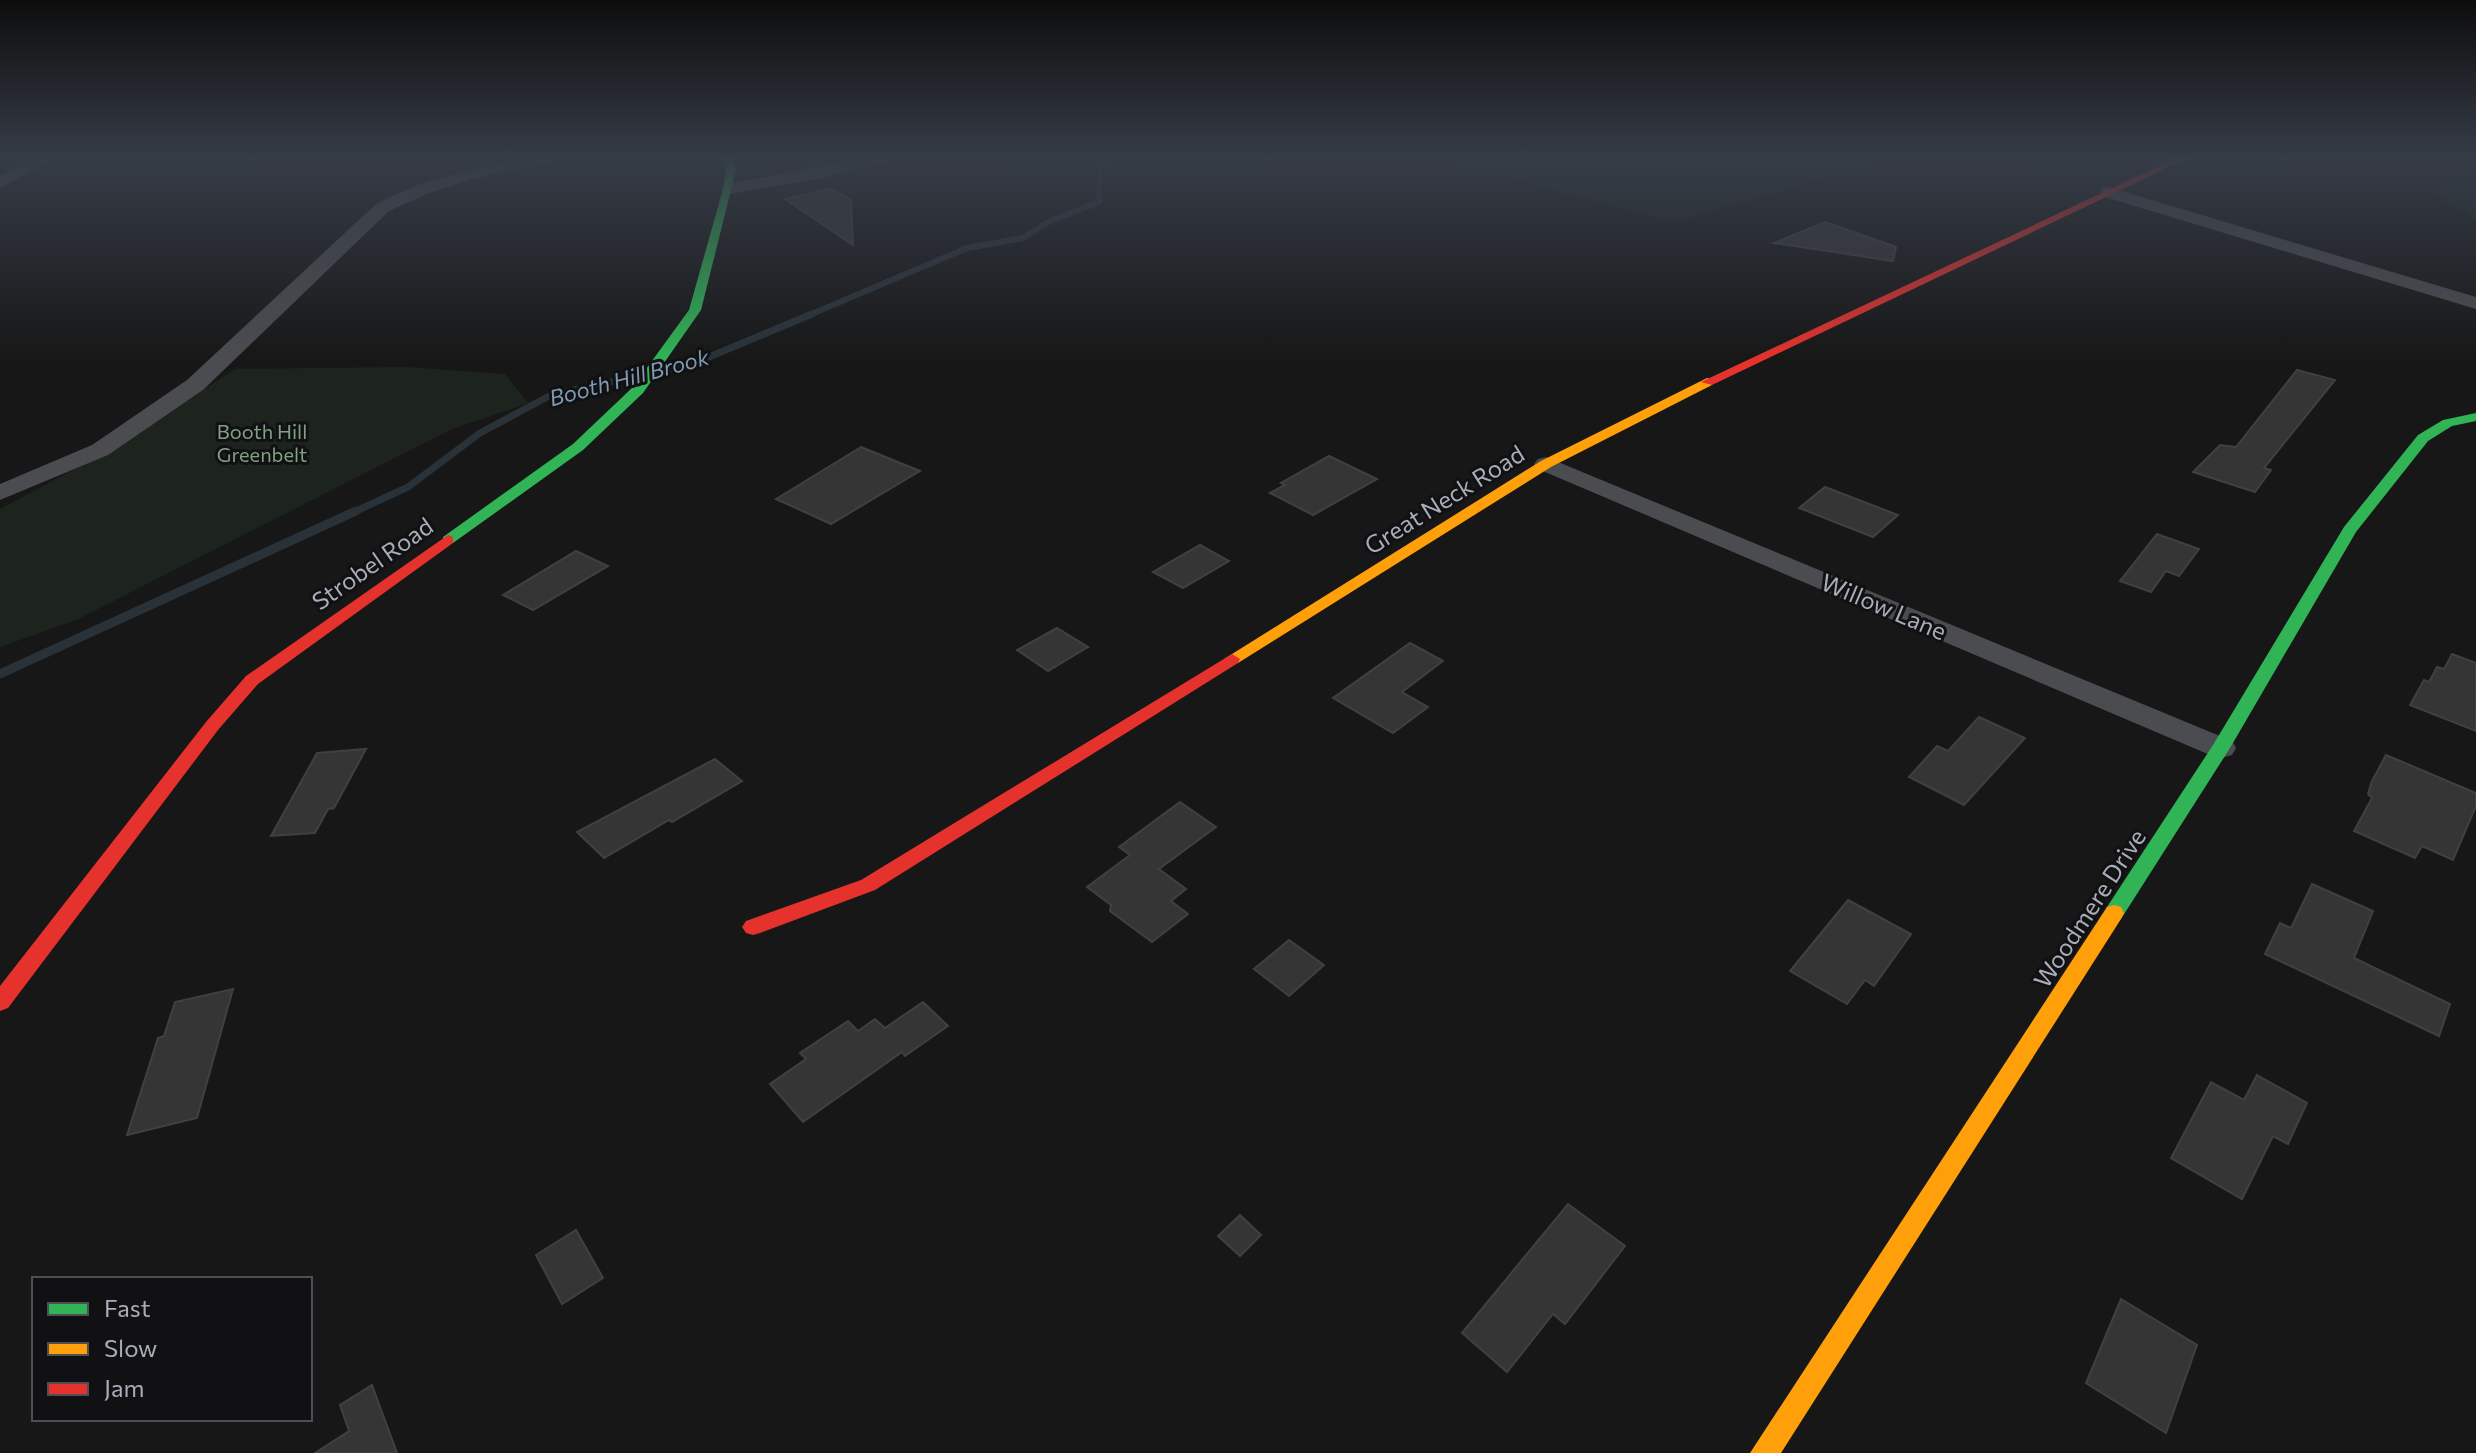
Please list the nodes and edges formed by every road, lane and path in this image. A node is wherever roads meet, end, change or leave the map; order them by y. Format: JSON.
{"nodes":[{"id":1,"x":364,"y":225,"type":"edge"},
{"id":2,"x":718,"y":225,"type":"edge"},
{"id":3,"x":2039,"y":225,"type":"edge"},
{"id":4,"x":2217,"y":225,"type":"edge"},
{"id":5,"x":2476,"y":303,"type":"edge"},
{"id":6,"x":2476,"y":417,"type":"edge"},
{"id":7,"x":1546,"y":464,"type":"junction"},
{"id":8,"x":0,"y":493,"type":"edge"},
{"id":9,"x":2221,"y":748,"type":"junction"},
{"id":10,"x":753,"y":927,"type":"dead end"},
{"id":11,"x":0,"y":1002,"type":"edge"},
{"id":12,"x":1764,"y":1453,"type":"edge"}],
"edges":[{"from":1,"to":8,"type":"street"},
{"from":2,"to":11,"type":"street","name":"Strobel Road"},
{"from":3,"to":7,"type":"street","name":"Great Neck Road"},
{"from":4,"to":5,"type":"street"},
{"from":6,"to":9,"type":"street","name":"Woodmere Drive"},
{"from":7,"to":9,"type":"street","name":"Willow Lane"},
{"from":7,"to":10,"type":"street","name":"Great Neck Road"},
{"from":9,"to":12,"type":"street","name":"Woodmere Drive"}]}
